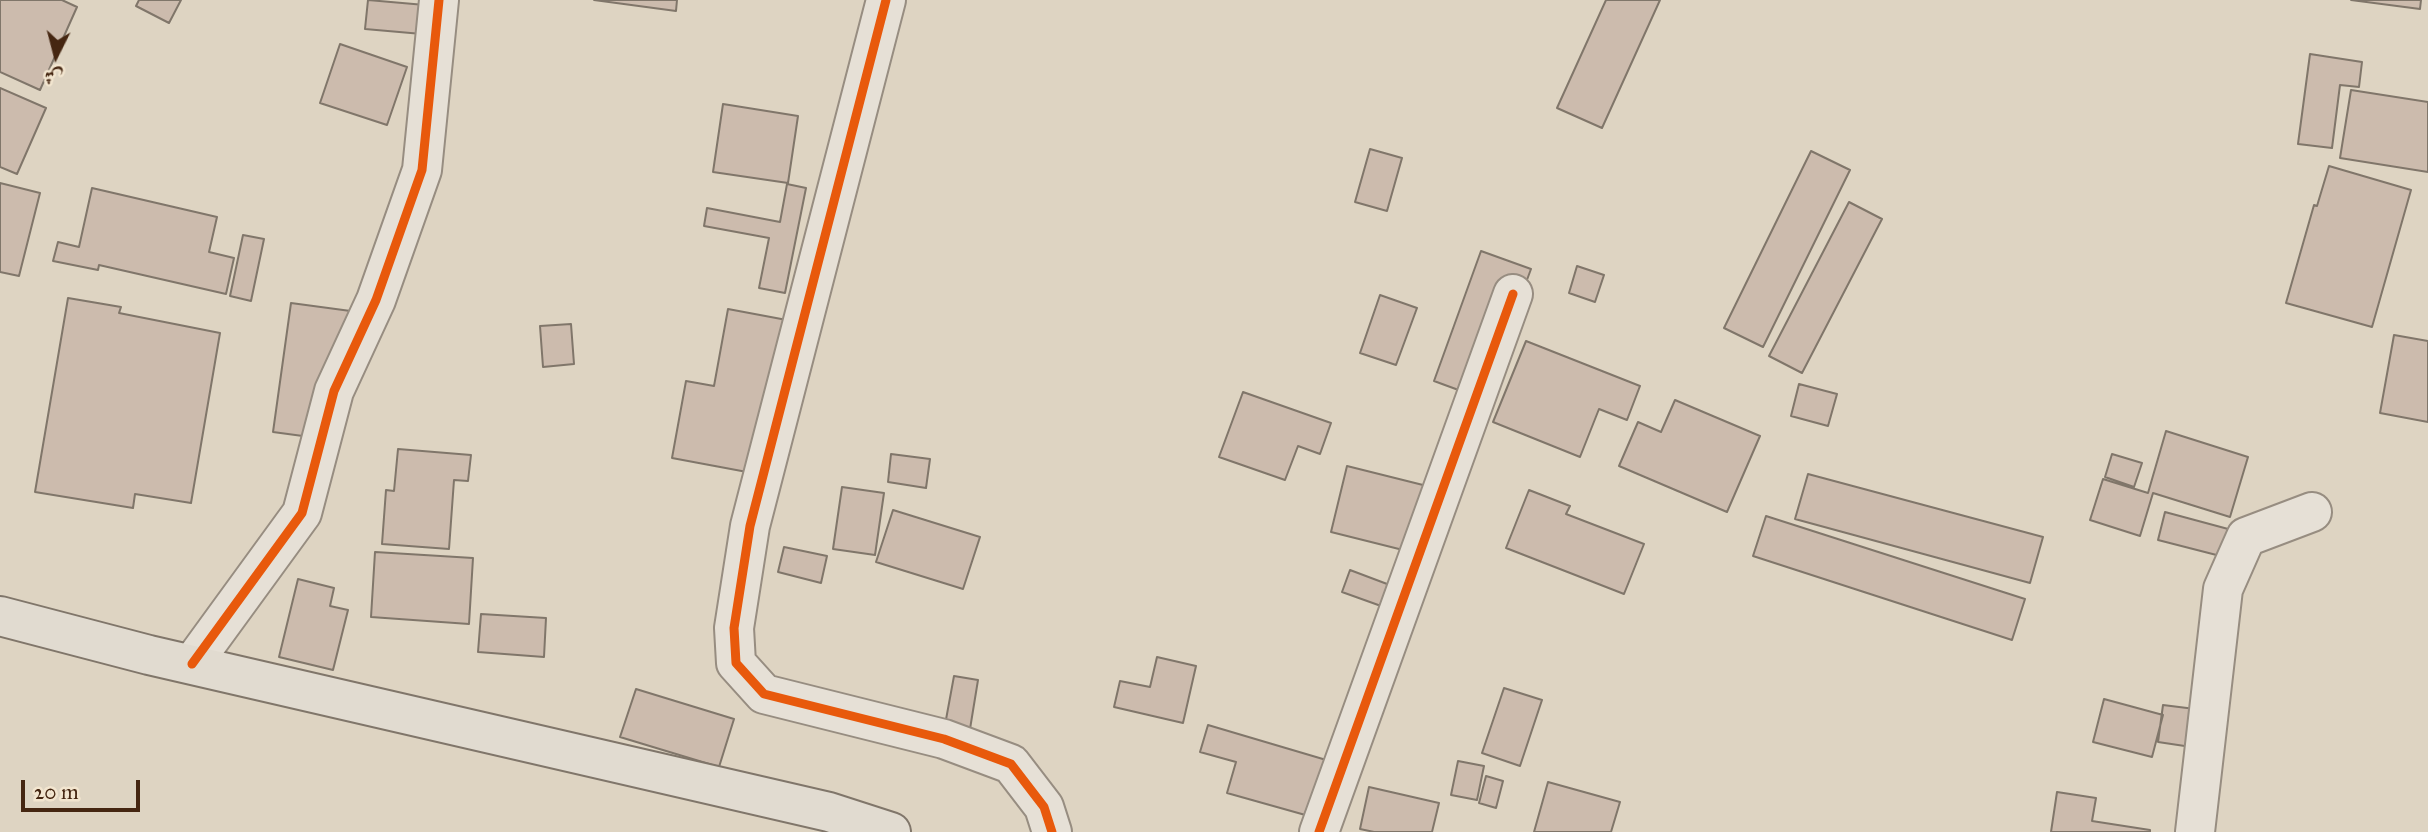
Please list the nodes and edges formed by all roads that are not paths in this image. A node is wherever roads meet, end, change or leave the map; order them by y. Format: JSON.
{"nodes":[{"id":1,"x":439,"y":0,"type":"edge"},
{"id":2,"x":886,"y":0,"type":"edge"},
{"id":3,"x":1513,"y":294,"type":"dead end"},
{"id":4,"x":2312,"y":513,"type":"dead end"},
{"id":5,"x":0,"y":616,"type":"edge"},
{"id":6,"x":192,"y":664,"type":"junction"},
{"id":7,"x":891,"y":832,"type":"edge"},
{"id":8,"x":1052,"y":832,"type":"edge"},
{"id":9,"x":1319,"y":832,"type":"edge"},
{"id":10,"x":2195,"y":832,"type":"edge"}],
"edges":[{"from":1,"to":6,"type":"street"},
{"from":2,"to":8,"type":"street"},
{"from":3,"to":9,"type":"street"},
{"from":4,"to":10,"type":"street"},
{"from":5,"to":6,"type":"main road"},
{"from":6,"to":7,"type":"main road"}]}
